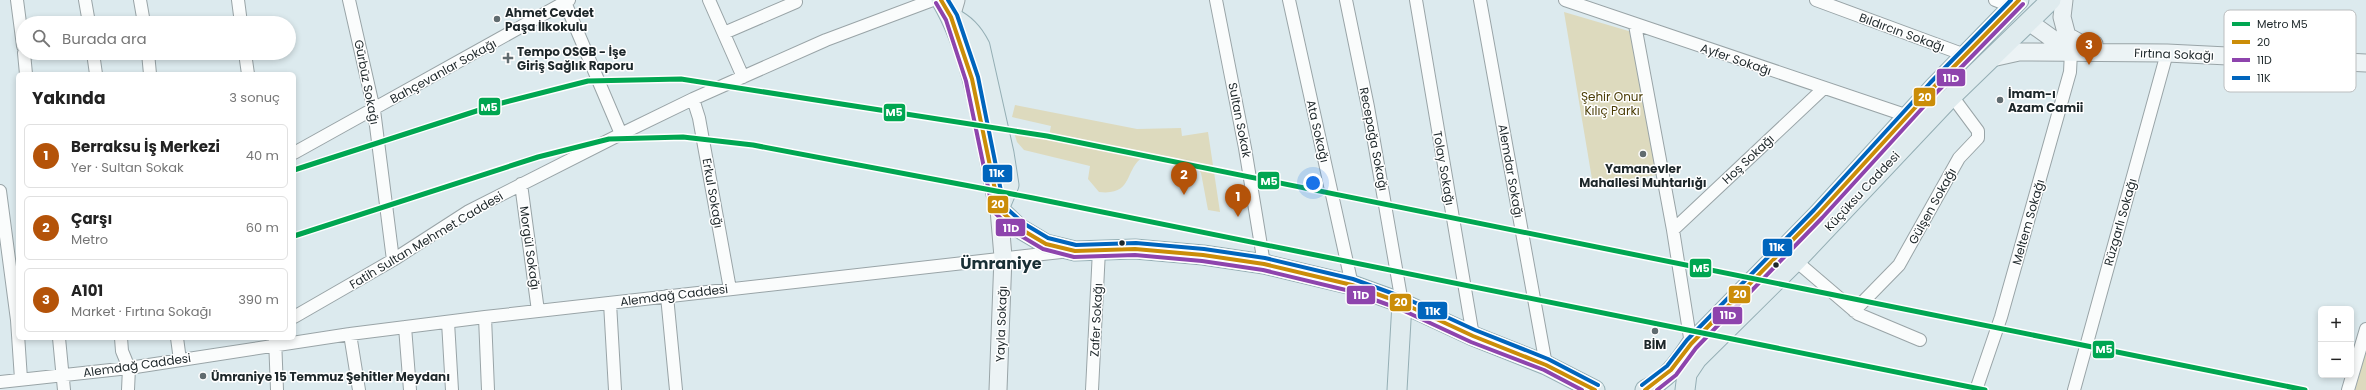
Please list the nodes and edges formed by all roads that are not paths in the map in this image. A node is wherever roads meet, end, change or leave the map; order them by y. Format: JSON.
{"nodes":[{"id":1,"x":17,"y":0,"type":"edge"},
{"id":2,"x":86,"y":0,"type":"edge"},
{"id":3,"x":140,"y":0,"type":"edge"},
{"id":4,"x":238,"y":0,"type":"edge"},
{"id":5,"x":349,"y":0,"type":"edge"},
{"id":6,"x":709,"y":0,"type":"edge"},
{"id":7,"x":933,"y":0,"type":"edge"},
{"id":8,"x":940,"y":0,"type":"edge"},
{"id":9,"x":1216,"y":0,"type":"edge"},
{"id":10,"x":1289,"y":0,"type":"edge"},
{"id":11,"x":1346,"y":0,"type":"edge"},
{"id":12,"x":1416,"y":0,"type":"edge"},
{"id":13,"x":1480,"y":0,"type":"edge"},
{"id":14,"x":1565,"y":0,"type":"edge"},
{"id":15,"x":1816,"y":0,"type":"edge"},
{"id":16,"x":1995,"y":0,"type":"edge"},
{"id":17,"x":2030,"y":0,"type":"edge"},
{"id":18,"x":2051,"y":0,"type":"edge"},
{"id":19,"x":2064,"y":0,"type":"edge"},
{"id":20,"x":566,"y":1,"type":"edge"},
{"id":21,"x":796,"y":2,"type":"dead end"},
{"id":22,"x":2016,"y":4,"type":"edge"},
{"id":23,"x":953,"y":8,"type":"edge"},
{"id":24,"x":19,"y":16,"type":"edge"},
{"id":25,"x":88,"y":16,"type":"edge"},
{"id":26,"x":143,"y":16,"type":"edge"},
{"id":27,"x":240,"y":16,"type":"edge"},
{"id":28,"x":2029,"y":22,"type":"junction"},
{"id":29,"x":1635,"y":24,"type":"junction"},
{"id":30,"x":1996,"y":24,"type":"junction"},
{"id":31,"x":724,"y":32,"type":"junction"},
{"id":32,"x":2054,"y":52,"type":"junction"},
{"id":33,"x":2071,"y":52,"type":"junction"},
{"id":34,"x":2167,"y":53,"type":"junction"},
{"id":35,"x":1965,"y":55,"type":"junction"},
{"id":36,"x":2224,"y":56,"type":"edge"},
{"id":37,"x":1992,"y":58,"type":"junction"},
{"id":38,"x":25,"y":60,"type":"edge"},
{"id":39,"x":95,"y":60,"type":"edge"},
{"id":40,"x":149,"y":60,"type":"edge"},
{"id":41,"x":246,"y":60,"type":"edge"},
{"id":42,"x":2356,"y":62,"type":"edge"},
{"id":43,"x":2366,"y":63,"type":"edge"},
{"id":44,"x":26,"y":72,"type":"edge"},
{"id":45,"x":96,"y":72,"type":"edge"},
{"id":46,"x":150,"y":72,"type":"edge"},
{"id":47,"x":248,"y":72,"type":"edge"},
{"id":48,"x":743,"y":77,"type":"junction"},
{"id":49,"x":1824,"y":88,"type":"junction"},
{"id":50,"x":1952,"y":96,"type":"junction"},
{"id":51,"x":693,"y":99,"type":"junction"},
{"id":52,"x":374,"y":110,"type":"junction"},
{"id":53,"x":1915,"y":122,"type":"junction"},
{"id":54,"x":621,"y":134,"type":"junction"},
{"id":55,"x":296,"y":152,"type":"edge"},
{"id":56,"x":521,"y":184,"type":"junction"},
{"id":57,"x":0,"y":191,"type":"edge"},
{"id":58,"x":999,"y":209,"type":"junction"},
{"id":59,"x":1673,"y":230,"type":"junction"},
{"id":60,"x":1099,"y":250,"type":"junction"},
{"id":61,"x":1075,"y":251,"type":"junction"},
{"id":62,"x":1004,"y":257,"type":"junction"},
{"id":63,"x":393,"y":260,"type":"junction"},
{"id":64,"x":1796,"y":261,"type":"junction"},
{"id":65,"x":1264,"y":264,"type":"junction"},
{"id":66,"x":1352,"y":285,"type":"junction"},
{"id":67,"x":730,"y":289,"type":"junction"},
{"id":68,"x":667,"y":296,"type":"junction"},
{"id":69,"x":610,"y":303,"type":"junction"},
{"id":70,"x":1402,"y":303,"type":"junction"},
{"id":71,"x":538,"y":311,"type":"junction"},
{"id":72,"x":1854,"y":311,"type":"junction"},
{"id":73,"x":16,"y":312,"type":"edge"},
{"id":74,"x":296,"y":316,"type":"edge"},
{"id":75,"x":486,"y":317,"type":"junction"},
{"id":76,"x":448,"y":322,"type":"junction"},
{"id":77,"x":405,"y":327,"type":"junction"},
{"id":78,"x":2366,"y":329,"type":"edge"},
{"id":79,"x":350,"y":334,"type":"junction"},
{"id":80,"x":1473,"y":336,"type":"junction"},
{"id":81,"x":18,"y":340,"type":"edge"},
{"id":82,"x":59,"y":340,"type":"edge"},
{"id":83,"x":121,"y":340,"type":"edge"},
{"id":84,"x":177,"y":340,"type":"edge"},
{"id":85,"x":1920,"y":340,"type":"dead end"},
{"id":86,"x":274,"y":343,"type":"edge"},
{"id":87,"x":1691,"y":344,"type":"junction"},
{"id":88,"x":180,"y":360,"type":"junction"},
{"id":89,"x":1546,"y":365,"type":"junction"},
{"id":90,"x":129,"y":368,"type":"junction"},
{"id":91,"x":64,"y":375,"type":"junction"},
{"id":92,"x":21,"y":379,"type":"junction"},
{"id":93,"x":0,"y":382,"type":"edge"},
{"id":94,"x":64,"y":390,"type":"edge"},
{"id":95,"x":128,"y":390,"type":"edge"},
{"id":96,"x":277,"y":390,"type":"edge"},
{"id":97,"x":359,"y":390,"type":"edge"},
{"id":98,"x":410,"y":390,"type":"edge"},
{"id":99,"x":452,"y":390,"type":"edge"},
{"id":100,"x":488,"y":390,"type":"edge"},
{"id":101,"x":614,"y":390,"type":"edge"},
{"id":102,"x":676,"y":390,"type":"edge"},
{"id":103,"x":998,"y":390,"type":"edge"},
{"id":104,"x":1092,"y":390,"type":"edge"},
{"id":105,"x":1397,"y":390,"type":"edge"},
{"id":106,"x":1595,"y":390,"type":"edge"},
{"id":107,"x":1645,"y":390,"type":"edge"},
{"id":108,"x":1685,"y":390,"type":"edge"},
{"id":109,"x":1976,"y":390,"type":"edge"},
{"id":110,"x":2074,"y":390,"type":"edge"},
{"id":111,"x":2348,"y":390,"type":"edge"}],
"edges":[{"from":1,"to":24,"type":"street"},
{"from":2,"to":25,"type":"street"},
{"from":3,"to":26,"type":"street"},
{"from":4,"to":27,"type":"street"},
{"from":5,"to":52,"type":"street","name":"Gürbüz Sokağı"},
{"from":6,"to":31,"type":"street"},
{"from":7,"to":48,"type":"street","name":"Fatih Sultan Mehmet Caddesi"},
{"from":8,"to":23,"type":"main road"},
{"from":9,"to":65,"type":"street","name":"Sultan Sokak"},
{"from":10,"to":66,"type":"street","name":"Ata Sokağı"},
{"from":11,"to":70,"type":"street","name":"Recepağa Sokağı"},
{"from":12,"to":80,"type":"street","name":"Tolay Sokağı"},
{"from":13,"to":89,"type":"street","name":"Alemdar Sokağı"},
{"from":14,"to":29,"type":"street","name":"Ayfer Sokağı"},
{"from":15,"to":35,"type":"street","name":"Bıldırcın Sokağı"},
{"from":16,"to":22,"type":"street"},
{"from":17,"to":28,"type":"main road"},
{"from":18,"to":28,"type":"main road","name":"Küçüksu Caddesi"},
{"from":19,"to":34,"type":"main road"},
{"from":20,"to":52,"type":"street","name":"Bahçevanlar Sokağı"},
{"from":20,"to":54,"type":"street"},
{"from":21,"to":31,"type":"street"},
{"from":22,"to":28,"type":"main road"},
{"from":22,"to":30,"type":"main road","name":"Küçüksu Caddesi"},
{"from":23,"to":58,"type":"main road"},
{"from":28,"to":30,"type":"main road"},
{"from":28,"to":32,"type":"main road"},
{"from":28,"to":33,"type":"main road"},
{"from":28,"to":37,"type":"main road","name":"Küçüksu Caddesi"},
{"from":29,"to":49,"type":"street","name":"Ayfer Sokağı"},
{"from":29,"to":59,"type":"street"},
{"from":30,"to":35,"type":"main road","name":"Küçüksu Caddesi"},
{"from":31,"to":48,"type":"street"},
{"from":32,"to":33,"type":"main road","name":"Fırtına Sokağı"},
{"from":32,"to":37,"type":"main road","name":"Fırtına Sokağı"},
{"from":33,"to":34,"type":"main road","name":"Fırtına Sokağı"},
{"from":33,"to":109,"type":"street","name":"Meltem Sokağı"},
{"from":34,"to":36,"type":"main road","name":"Fırtına Sokağı"},
{"from":34,"to":110,"type":"street","name":"Rüzgarlı Sokağı"},
{"from":35,"to":53,"type":"main road","name":"Küçüksu Caddesi"},
{"from":37,"to":50,"type":"main road","name":"Küçüksu Caddesi"},
{"from":38,"to":44,"type":"street"},
{"from":39,"to":45,"type":"street"},
{"from":40,"to":46,"type":"street"},
{"from":41,"to":47,"type":"street"},
{"from":42,"to":43,"type":"main road","name":"Fırtına Sokağı"},
{"from":48,"to":51,"type":"street","name":"Fatih Sultan Mehmet Caddesi"},
{"from":49,"to":53,"type":"street","name":"Ayfer Sokağı"},
{"from":49,"to":59,"type":"street","name":"Hoş Sokağı"},
{"from":50,"to":53,"type":"main road","name":"Küçüksu Caddesi"},
{"from":50,"to":72,"type":"street","name":"Gülşen Sokağı"},
{"from":51,"to":54,"type":"street","name":"Fatih Sultan Mehmet Caddesi"},
{"from":51,"to":67,"type":"street","name":"Erkul Sokağı"},
{"from":52,"to":55,"type":"street","name":"Bahçevanlar Sokağı"},
{"from":52,"to":63,"type":"street","name":"Gürbüz Sokağı"},
{"from":53,"to":64,"type":"main road","name":"Küçüksu Caddesi"},
{"from":53,"to":87,"type":"main road","name":"Küçüksu Caddesi"},
{"from":54,"to":56,"type":"street","name":"Fatih Sultan Mehmet Caddesi"},
{"from":56,"to":63,"type":"street","name":"Fatih Sultan Mehmet Caddesi"},
{"from":56,"to":71,"type":"street","name":"Morgül Sokağı"},
{"from":57,"to":73,"type":"street"},
{"from":58,"to":61,"type":"main road","name":"Alemdağ Caddesi"},
{"from":58,"to":62,"type":"main road","name":"Yayla Sokağı"},
{"from":59,"to":87,"type":"street"},
{"from":60,"to":61,"type":"main road","name":"Alemdağ Caddesi"},
{"from":60,"to":65,"type":"main road","name":"Alemdağ Caddesi"},
{"from":60,"to":104,"type":"street","name":"Zafer Sokağı"},
{"from":61,"to":62,"type":"street","name":"Alemdağ Caddesi"},
{"from":62,"to":67,"type":"street","name":"Alemdağ Caddesi"},
{"from":62,"to":103,"type":"main road","name":"Yayla Sokağı"},
{"from":63,"to":74,"type":"street","name":"Fatih Sultan Mehmet Caddesi"},
{"from":64,"to":72,"type":"street"},
{"from":64,"to":108,"type":"main road","name":"Küçüksu Caddesi"},
{"from":65,"to":66,"type":"main road","name":"Alemdağ Caddesi"},
{"from":66,"to":70,"type":"main road","name":"Alemdağ Caddesi"},
{"from":67,"to":68,"type":"street","name":"Alemdağ Caddesi"},
{"from":68,"to":69,"type":"street","name":"Alemdağ Caddesi"},
{"from":68,"to":102,"type":"street"},
{"from":69,"to":71,"type":"street","name":"Alemdağ Caddesi"},
{"from":69,"to":101,"type":"street"},
{"from":70,"to":80,"type":"main road","name":"Alemdağ Caddesi"},
{"from":70,"to":105,"type":"main road"},
{"from":71,"to":75,"type":"street","name":"Alemdağ Caddesi"},
{"from":72,"to":85,"type":"street"},
{"from":75,"to":76,"type":"street","name":"Alemdağ Caddesi"},
{"from":75,"to":100,"type":"street"},
{"from":76,"to":77,"type":"street","name":"Alemdağ Caddesi"},
{"from":76,"to":99,"type":"street"},
{"from":77,"to":79,"type":"street","name":"Alemdağ Caddesi"},
{"from":77,"to":98,"type":"street"},
{"from":78,"to":111,"type":"street"},
{"from":79,"to":86,"type":"street","name":"Alemdağ Caddesi"},
{"from":79,"to":97,"type":"street"},
{"from":80,"to":89,"type":"main road","name":"Alemdağ Caddesi"},
{"from":81,"to":92,"type":"street"},
{"from":82,"to":91,"type":"street"},
{"from":83,"to":90,"type":"street"},
{"from":84,"to":88,"type":"street"},
{"from":86,"to":88,"type":"street","name":"Alemdağ Caddesi"},
{"from":86,"to":96,"type":"street"},
{"from":87,"to":107,"type":"main road","name":"Küçüksu Caddesi"},
{"from":88,"to":90,"type":"street","name":"Alemdağ Caddesi"},
{"from":89,"to":106,"type":"main road","name":"Alemdağ Caddesi"},
{"from":90,"to":91,"type":"street","name":"Alemdağ Caddesi"},
{"from":90,"to":95,"type":"street"},
{"from":91,"to":92,"type":"street","name":"Alemdağ Caddesi"},
{"from":91,"to":94,"type":"street"},
{"from":92,"to":93,"type":"street","name":"Alemdağ Caddesi"}]}
